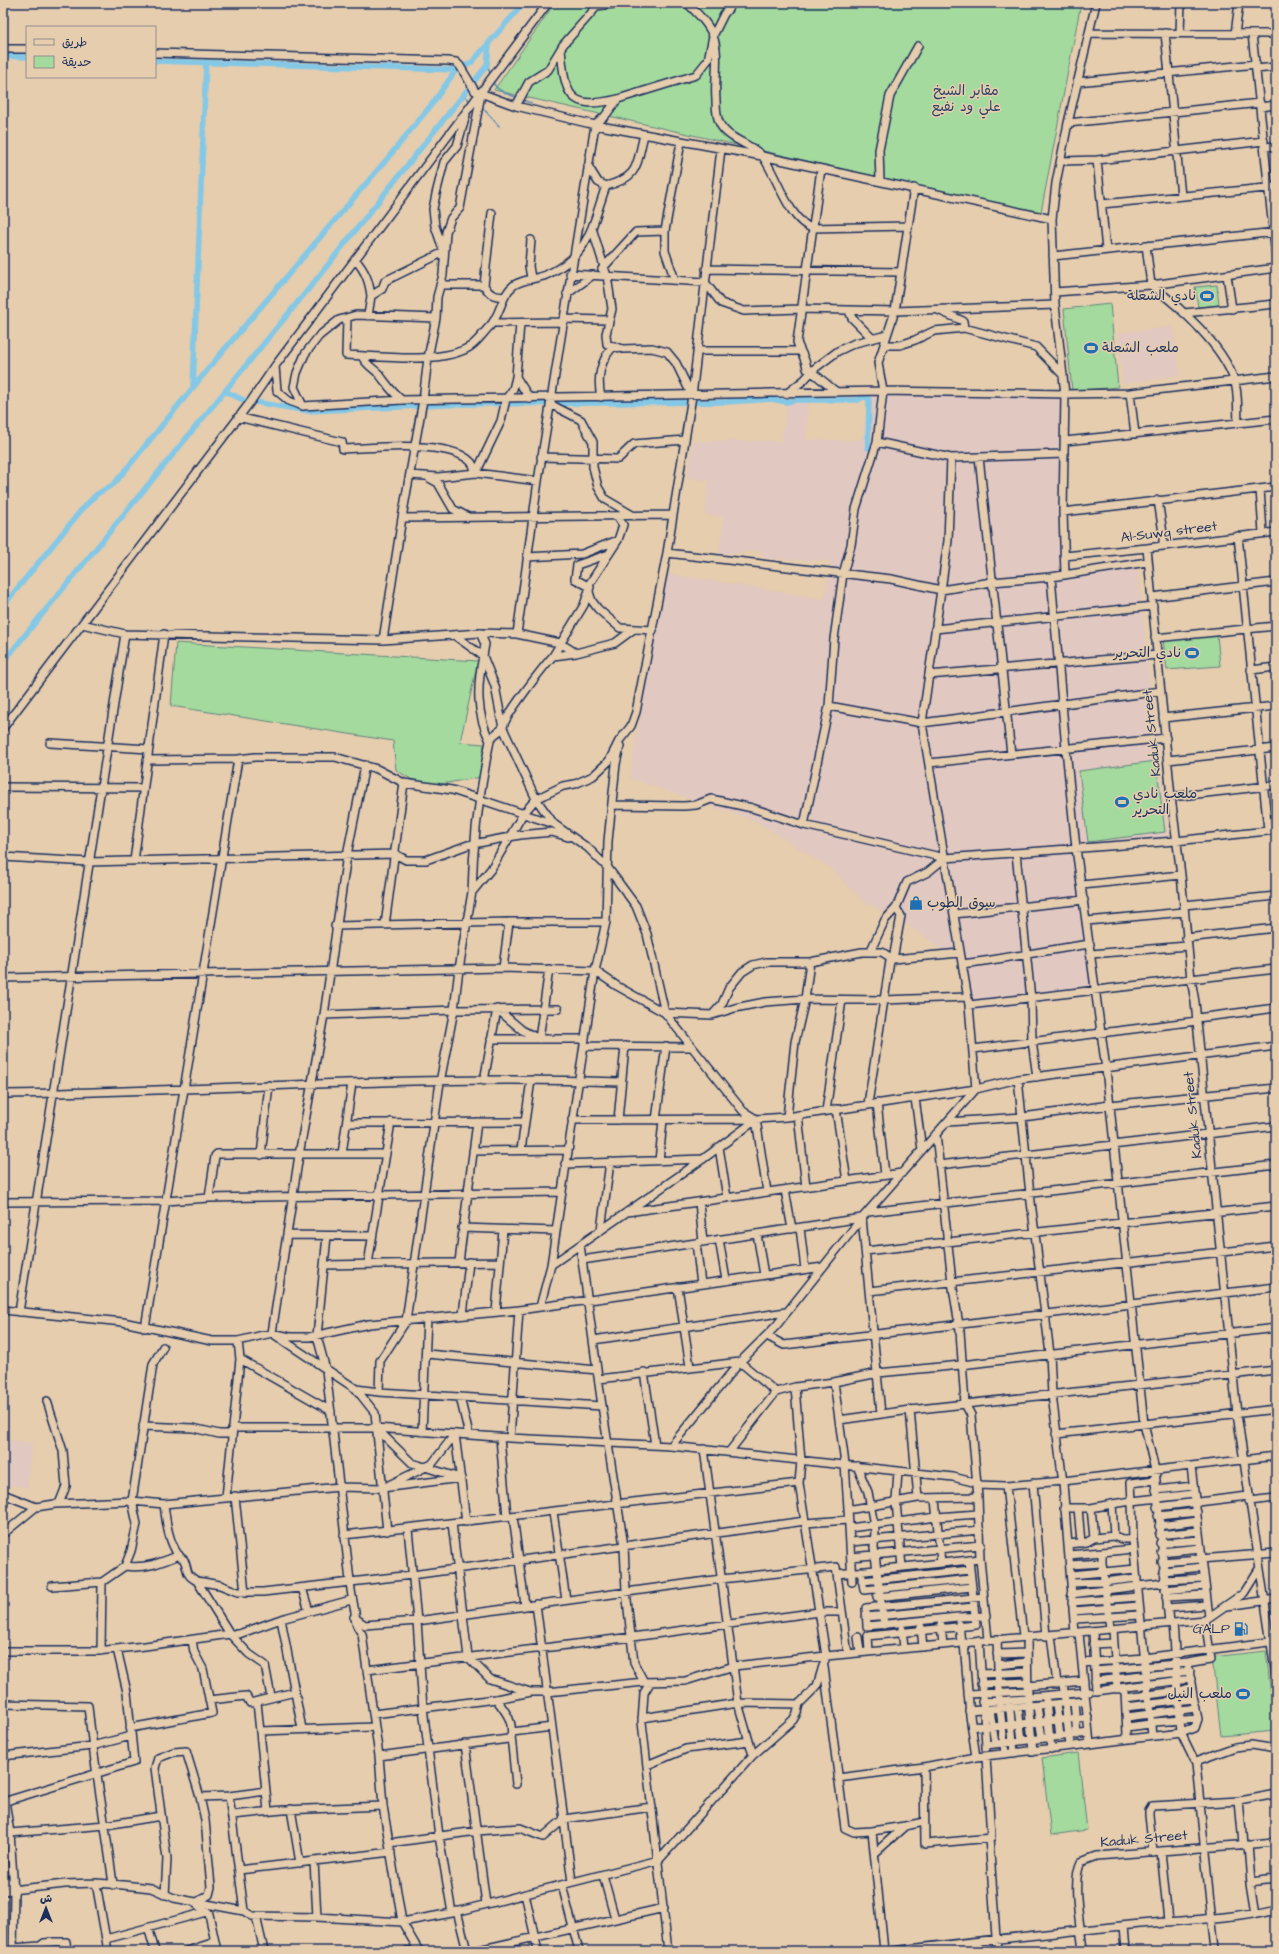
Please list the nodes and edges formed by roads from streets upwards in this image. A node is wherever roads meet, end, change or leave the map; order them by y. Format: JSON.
{"nodes":[{"id":1,"x":548,"y":3,"type":"edge"},
{"id":2,"x":622,"y":3,"type":"edge"},
{"id":3,"x":687,"y":3,"type":"edge"},
{"id":4,"x":733,"y":3,"type":"edge"},
{"id":5,"x":1096,"y":3,"type":"edge"},
{"id":6,"x":1180,"y":3,"type":"edge"},
{"id":7,"x":1239,"y":3,"type":"edge"},
{"id":8,"x":597,"y":5,"type":"edge"},
{"id":9,"x":1089,"y":33,"type":"junction"},
{"id":10,"x":1164,"y":33,"type":"junction"},
{"id":11,"x":1180,"y":33,"type":"junction"},
{"id":12,"x":1235,"y":34,"type":"junction"},
{"id":13,"x":1252,"y":34,"type":"junction"},
{"id":14,"x":1276,"y":34,"type":"edge"},
{"id":15,"x":713,"y":36,"type":"junction"},
{"id":16,"x":918,"y":46,"type":"dead end"},
{"id":17,"x":3,"y":49,"type":"edge"},
{"id":18,"x":26,"y":49,"type":"edge"},
{"id":19,"x":561,"y":49,"type":"junction"},
{"id":20,"x":156,"y":53,"type":"edge"},
{"id":21,"x":1256,"y":67,"type":"junction"},
{"id":22,"x":1276,"y":68,"type":"edge"},
{"id":23,"x":1169,"y":74,"type":"junction"},
{"id":24,"x":1076,"y":82,"type":"junction"},
{"id":25,"x":481,"y":92,"type":"junction"},
{"id":26,"x":618,"y":99,"type":"junction"},
{"id":27,"x":1260,"y":105,"type":"junction"},
{"id":28,"x":1276,"y":105,"type":"edge"},
{"id":29,"x":516,"y":106,"type":"junction"},
{"id":30,"x":467,"y":110,"type":"junction"},
{"id":31,"x":1173,"y":112,"type":"junction"},
{"id":32,"x":1068,"y":124,"type":"junction"},
{"id":33,"x":595,"y":125,"type":"junction"},
{"id":34,"x":644,"y":135,"type":"junction"},
{"id":35,"x":681,"y":142,"type":"junction"},
{"id":36,"x":1264,"y":144,"type":"junction"},
{"id":37,"x":1276,"y":146,"type":"edge"},
{"id":38,"x":721,"y":149,"type":"junction"},
{"id":39,"x":1177,"y":151,"type":"junction"},
{"id":40,"x":762,"y":156,"type":"junction"},
{"id":41,"x":1097,"y":160,"type":"junction"},
{"id":42,"x":1062,"y":161,"type":"junction"},
{"id":43,"x":588,"y":166,"type":"junction"},
{"id":44,"x":821,"y":169,"type":"junction"},
{"id":45,"x":880,"y":181,"type":"junction"},
{"id":46,"x":606,"y":186,"type":"junction"},
{"id":47,"x":914,"y":188,"type":"junction"},
{"id":48,"x":1272,"y":188,"type":"edge"},
{"id":49,"x":1181,"y":196,"type":"junction"},
{"id":50,"x":1102,"y":204,"type":"junction"},
{"id":51,"x":492,"y":213,"type":"dead end"},
{"id":52,"x":1052,"y":219,"type":"junction"},
{"id":53,"x":908,"y":226,"type":"junction"},
{"id":54,"x":592,"y":228,"type":"junction"},
{"id":55,"x":812,"y":228,"type":"junction"},
{"id":56,"x":665,"y":231,"type":"junction"},
{"id":57,"x":1275,"y":232,"type":"edge"},
{"id":58,"x":531,"y":240,"type":"dead end"},
{"id":59,"x":1146,"y":245,"type":"junction"},
{"id":60,"x":1106,"y":250,"type":"junction"},
{"id":61,"x":444,"y":252,"type":"junction"},
{"id":62,"x":1053,"y":256,"type":"junction"},
{"id":63,"x":1276,"y":257,"type":"edge"},
{"id":64,"x":355,"y":259,"type":"junction"},
{"id":65,"x":573,"y":259,"type":"junction"},
{"id":66,"x":604,"y":267,"type":"junction"},
{"id":67,"x":1276,"y":268,"type":"edge"},
{"id":68,"x":706,"y":269,"type":"junction"},
{"id":69,"x":806,"y":271,"type":"junction"},
{"id":70,"x":900,"y":272,"type":"junction"},
{"id":71,"x":570,"y":274,"type":"junction"},
{"id":72,"x":1227,"y":275,"type":"junction"},
{"id":73,"x":592,"y":276,"type":"junction"},
{"id":74,"x":607,"y":276,"type":"junction"},
{"id":75,"x":531,"y":278,"type":"junction"},
{"id":76,"x":675,"y":280,"type":"junction"},
{"id":77,"x":705,"y":282,"type":"junction"},
{"id":78,"x":440,"y":284,"type":"junction"},
{"id":79,"x":484,"y":285,"type":"junction"},
{"id":80,"x":1152,"y":286,"type":"junction"},
{"id":81,"x":1055,"y":292,"type":"junction"},
{"id":82,"x":567,"y":294,"type":"junction"},
{"id":83,"x":371,"y":296,"type":"junction"},
{"id":84,"x":504,"y":297,"type":"junction"},
{"id":85,"x":1276,"y":304,"type":"edge"},
{"id":86,"x":1055,"y":305,"type":"junction"},
{"id":87,"x":800,"y":309,"type":"junction"},
{"id":88,"x":1232,"y":309,"type":"junction"},
{"id":89,"x":937,"y":310,"type":"junction"},
{"id":90,"x":849,"y":311,"type":"junction"},
{"id":91,"x":895,"y":311,"type":"junction"},
{"id":92,"x":1184,"y":313,"type":"junction"},
{"id":93,"x":368,"y":316,"type":"junction"},
{"id":94,"x":347,"y":318,"type":"junction"},
{"id":95,"x":436,"y":318,"type":"junction"},
{"id":96,"x":608,"y":320,"type":"junction"},
{"id":97,"x":563,"y":321,"type":"junction"},
{"id":98,"x":493,"y":323,"type":"junction"},
{"id":99,"x":520,"y":323,"type":"junction"},
{"id":100,"x":964,"y":328,"type":"junction"},
{"id":101,"x":887,"y":335,"type":"junction"},
{"id":102,"x":872,"y":338,"type":"junction"},
{"id":103,"x":884,"y":345,"type":"junction"},
{"id":104,"x":614,"y":346,"type":"junction"},
{"id":105,"x":799,"y":350,"type":"junction"},
{"id":106,"x":697,"y":351,"type":"junction"},
{"id":107,"x":362,"y":356,"type":"junction"},
{"id":108,"x":428,"y":358,"type":"junction"},
{"id":109,"x":275,"y":366,"type":"junction"},
{"id":110,"x":812,"y":371,"type":"junction"},
{"id":111,"x":1063,"y":375,"type":"junction"},
{"id":112,"x":1276,"y":376,"type":"edge"},
{"id":113,"x":516,"y":377,"type":"junction"},
{"id":114,"x":1235,"y":380,"type":"junction"},
{"id":115,"x":883,"y":391,"type":"junction"},
{"id":116,"x":837,"y":392,"type":"junction"},
{"id":117,"x":1130,"y":393,"type":"junction"},
{"id":118,"x":786,"y":394,"type":"junction"},
{"id":119,"x":1065,"y":394,"type":"junction"},
{"id":120,"x":692,"y":396,"type":"junction"},
{"id":121,"x":601,"y":397,"type":"junction"},
{"id":122,"x":506,"y":399,"type":"junction"},
{"id":123,"x":530,"y":399,"type":"junction"},
{"id":124,"x":402,"y":400,"type":"junction"},
{"id":125,"x":424,"y":400,"type":"junction"},
{"id":126,"x":550,"y":401,"type":"junction"},
{"id":127,"x":303,"y":406,"type":"junction"},
{"id":128,"x":238,"y":417,"type":"junction"},
{"id":129,"x":1276,"y":419,"type":"edge"},
{"id":130,"x":1238,"y":423,"type":"junction"},
{"id":131,"x":1135,"y":434,"type":"junction"},
{"id":132,"x":685,"y":440,"type":"junction"},
{"id":133,"x":1065,"y":441,"type":"junction"},
{"id":134,"x":877,"y":442,"type":"junction"},
{"id":135,"x":415,"y":446,"type":"junction"},
{"id":136,"x":1064,"y":454,"type":"junction"},
{"id":137,"x":541,"y":457,"type":"junction"},
{"id":138,"x":951,"y":458,"type":"junction"},
{"id":139,"x":979,"y":458,"type":"junction"},
{"id":140,"x":593,"y":460,"type":"junction"},
{"id":141,"x":476,"y":473,"type":"junction"},
{"id":142,"x":410,"y":475,"type":"junction"},
{"id":143,"x":423,"y":476,"type":"junction"},
{"id":144,"x":538,"y":481,"type":"junction"},
{"id":145,"x":1276,"y":487,"type":"edge"},
{"id":146,"x":1260,"y":489,"type":"junction"},
{"id":147,"x":1158,"y":500,"type":"junction"},
{"id":148,"x":1063,"y":512,"type":"junction"},
{"id":149,"x":673,"y":515,"type":"junction"},
{"id":150,"x":617,"y":516,"type":"junction"},
{"id":151,"x":634,"y":516,"type":"junction"},
{"id":152,"x":533,"y":517,"type":"junction"},
{"id":153,"x":402,"y":518,"type":"junction"},
{"id":154,"x":469,"y":518,"type":"junction"},
{"id":155,"x":1276,"y":532,"type":"edge"},
{"id":156,"x":1264,"y":533,"type":"junction"},
{"id":157,"x":1238,"y":536,"type":"junction"},
{"id":158,"x":618,"y":540,"type":"junction"},
{"id":159,"x":1163,"y":545,"type":"junction"},
{"id":160,"x":1147,"y":548,"type":"junction"},
{"id":161,"x":667,"y":553,"type":"junction"},
{"id":162,"x":609,"y":554,"type":"junction"},
{"id":163,"x":1064,"y":556,"type":"junction"},
{"id":164,"x":527,"y":557,"type":"junction"},
{"id":165,"x":1147,"y":562,"type":"junction"},
{"id":166,"x":843,"y":574,"type":"junction"},
{"id":167,"x":1065,"y":575,"type":"junction"},
{"id":168,"x":1052,"y":577,"type":"junction"},
{"id":169,"x":992,"y":582,"type":"junction"},
{"id":170,"x":1276,"y":582,"type":"edge"},
{"id":171,"x":1243,"y":586,"type":"junction"},
{"id":172,"x":590,"y":587,"type":"junction"},
{"id":173,"x":941,"y":590,"type":"junction"},
{"id":174,"x":1152,"y":597,"type":"junction"},
{"id":175,"x":1153,"y":606,"type":"junction"},
{"id":176,"x":1055,"y":616,"type":"junction"},
{"id":177,"x":998,"y":622,"type":"junction"},
{"id":178,"x":82,"y":624,"type":"junction"},
{"id":179,"x":1276,"y":626,"type":"edge"},
{"id":180,"x":634,"y":629,"type":"junction"},
{"id":181,"x":935,"y":629,"type":"junction"},
{"id":182,"x":1247,"y":629,"type":"junction"},
{"id":183,"x":653,"y":630,"type":"junction"},
{"id":184,"x":480,"y":633,"type":"junction"},
{"id":185,"x":125,"y":634,"type":"junction"},
{"id":186,"x":164,"y":634,"type":"junction"},
{"id":187,"x":517,"y":634,"type":"junction"},
{"id":188,"x":454,"y":635,"type":"junction"},
{"id":189,"x":1155,"y":638,"type":"junction"},
{"id":190,"x":383,"y":640,"type":"junction"},
{"id":191,"x":560,"y":643,"type":"junction"},
{"id":192,"x":576,"y":652,"type":"junction"},
{"id":193,"x":1157,"y":655,"type":"junction"},
{"id":194,"x":483,"y":656,"type":"junction"},
{"id":195,"x":553,"y":656,"type":"junction"},
{"id":196,"x":1059,"y":663,"type":"junction"},
{"id":197,"x":1276,"y":667,"type":"edge"},
{"id":198,"x":1001,"y":668,"type":"junction"},
{"id":199,"x":1251,"y":670,"type":"junction"},
{"id":200,"x":929,"y":675,"type":"junction"},
{"id":201,"x":1161,"y":691,"type":"junction"},
{"id":202,"x":1063,"y":704,"type":"junction"},
{"id":203,"x":830,"y":706,"type":"junction"},
{"id":204,"x":1276,"y":706,"type":"edge"},
{"id":205,"x":1256,"y":708,"type":"junction"},
{"id":206,"x":1005,"y":712,"type":"junction"},
{"id":207,"x":1163,"y":718,"type":"junction"},
{"id":208,"x":922,"y":723,"type":"junction"},
{"id":209,"x":3,"y":728,"type":"edge"},
{"id":210,"x":502,"y":728,"type":"junction"},
{"id":211,"x":624,"y":736,"type":"junction"},
{"id":212,"x":1166,"y":738,"type":"junction"},
{"id":213,"x":490,"y":741,"type":"junction"},
{"id":214,"x":50,"y":743,"type":"dead end"},
{"id":215,"x":107,"y":747,"type":"junction"},
{"id":216,"x":1066,"y":748,"type":"junction"},
{"id":217,"x":1276,"y":748,"type":"edge"},
{"id":218,"x":149,"y":749,"type":"junction"},
{"id":219,"x":1260,"y":750,"type":"junction"},
{"id":220,"x":1011,"y":754,"type":"junction"},
{"id":221,"x":238,"y":759,"type":"junction"},
{"id":222,"x":147,"y":760,"type":"junction"},
{"id":223,"x":1168,"y":760,"type":"junction"},
{"id":224,"x":929,"y":762,"type":"junction"},
{"id":225,"x":365,"y":765,"type":"junction"},
{"id":226,"x":404,"y":783,"type":"junction"},
{"id":227,"x":1276,"y":785,"type":"edge"},
{"id":228,"x":1264,"y":786,"type":"junction"},
{"id":229,"x":3,"y":787,"type":"edge"},
{"id":230,"x":101,"y":787,"type":"junction"},
{"id":231,"x":143,"y":788,"type":"junction"},
{"id":232,"x":1171,"y":797,"type":"junction"},
{"id":233,"x":480,"y":798,"type":"junction"},
{"id":234,"x":536,"y":799,"type":"junction"},
{"id":235,"x":612,"y":805,"type":"junction"},
{"id":236,"x":523,"y":814,"type":"junction"},
{"id":237,"x":554,"y":824,"type":"junction"},
{"id":238,"x":804,"y":825,"type":"junction"},
{"id":239,"x":1272,"y":830,"type":"edge"},
{"id":240,"x":511,"y":837,"type":"junction"},
{"id":241,"x":574,"y":839,"type":"junction"},
{"id":242,"x":1176,"y":841,"type":"junction"},
{"id":243,"x":473,"y":844,"type":"junction"},
{"id":244,"x":1076,"y":848,"type":"junction"},
{"id":245,"x":1016,"y":853,"type":"junction"},
{"id":246,"x":395,"y":854,"type":"junction"},
{"id":247,"x":347,"y":855,"type":"junction"},
{"id":248,"x":3,"y":857,"type":"edge"},
{"id":249,"x":222,"y":858,"type":"junction"},
{"id":250,"x":945,"y":858,"type":"junction"},
{"id":251,"x":134,"y":861,"type":"junction"},
{"id":252,"x":89,"y":862,"type":"junction"},
{"id":253,"x":608,"y":868,"type":"junction"},
{"id":254,"x":1181,"y":875,"type":"junction"},
{"id":255,"x":1082,"y":885,"type":"junction"},
{"id":256,"x":472,"y":892,"type":"junction"},
{"id":257,"x":1276,"y":896,"type":"edge"},
{"id":258,"x":1084,"y":900,"type":"junction"},
{"id":259,"x":1184,"y":905,"type":"junction"},
{"id":260,"x":1021,"y":907,"type":"junction"},
{"id":261,"x":896,"y":908,"type":"junction"},
{"id":262,"x":1184,"y":912,"type":"junction"},
{"id":263,"x":954,"y":914,"type":"junction"},
{"id":264,"x":1087,"y":921,"type":"junction"},
{"id":265,"x":509,"y":922,"type":"junction"},
{"id":266,"x":606,"y":922,"type":"junction"},
{"id":267,"x":467,"y":924,"type":"junction"},
{"id":268,"x":335,"y":926,"type":"junction"},
{"id":269,"x":385,"y":926,"type":"junction"},
{"id":270,"x":1276,"y":928,"type":"edge"},
{"id":271,"x":1187,"y":942,"type":"junction"},
{"id":272,"x":1090,"y":944,"type":"junction"},
{"id":273,"x":870,"y":952,"type":"junction"},
{"id":274,"x":960,"y":953,"type":"junction"},
{"id":275,"x":1026,"y":953,"type":"junction"},
{"id":276,"x":1091,"y":954,"type":"junction"},
{"id":277,"x":893,"y":958,"type":"junction"},
{"id":278,"x":810,"y":962,"type":"junction"},
{"id":279,"x":962,"y":964,"type":"junction"},
{"id":280,"x":503,"y":968,"type":"junction"},
{"id":281,"x":459,"y":969,"type":"junction"},
{"id":282,"x":549,"y":969,"type":"junction"},
{"id":283,"x":1276,"y":969,"type":"edge"},
{"id":284,"x":594,"y":970,"type":"junction"},
{"id":285,"x":330,"y":971,"type":"junction"},
{"id":286,"x":203,"y":973,"type":"junction"},
{"id":287,"x":71,"y":977,"type":"junction"},
{"id":288,"x":3,"y":978,"type":"edge"},
{"id":289,"x":1191,"y":979,"type":"junction"},
{"id":290,"x":1096,"y":989,"type":"junction"},
{"id":291,"x":968,"y":997,"type":"junction"},
{"id":292,"x":805,"y":999,"type":"junction"},
{"id":293,"x":1031,"y":999,"type":"junction"},
{"id":294,"x":842,"y":1000,"type":"junction"},
{"id":295,"x":883,"y":1000,"type":"junction"},
{"id":296,"x":969,"y":1005,"type":"junction"},
{"id":297,"x":1276,"y":1008,"type":"edge"},
{"id":298,"x":497,"y":1009,"type":"junction"},
{"id":299,"x":544,"y":1009,"type":"junction"},
{"id":300,"x":558,"y":1009,"type":"dead end"},
{"id":301,"x":454,"y":1010,"type":"junction"},
{"id":302,"x":665,"y":1013,"type":"junction"},
{"id":303,"x":324,"y":1015,"type":"junction"},
{"id":304,"x":712,"y":1015,"type":"junction"},
{"id":305,"x":1197,"y":1019,"type":"junction"},
{"id":306,"x":1102,"y":1033,"type":"junction"},
{"id":307,"x":491,"y":1039,"type":"junction"},
{"id":308,"x":539,"y":1040,"type":"junction"},
{"id":309,"x":1032,"y":1041,"type":"junction"},
{"id":310,"x":584,"y":1043,"type":"junction"},
{"id":311,"x":624,"y":1046,"type":"junction"},
{"id":312,"x":666,"y":1046,"type":"junction"},
{"id":313,"x":1276,"y":1046,"type":"edge"},
{"id":314,"x":691,"y":1047,"type":"junction"},
{"id":315,"x":973,"y":1049,"type":"junction"},
{"id":316,"x":1200,"y":1055,"type":"junction"},
{"id":317,"x":1106,"y":1069,"type":"junction"},
{"id":318,"x":1037,"y":1077,"type":"junction"},
{"id":319,"x":1018,"y":1079,"type":"junction"},
{"id":320,"x":531,"y":1080,"type":"junction"},
{"id":321,"x":579,"y":1080,"type":"junction"},
{"id":322,"x":484,"y":1081,"type":"junction"},
{"id":323,"x":440,"y":1082,"type":"junction"},
{"id":324,"x":621,"y":1082,"type":"junction"},
{"id":325,"x":352,"y":1083,"type":"junction"},
{"id":326,"x":312,"y":1084,"type":"junction"},
{"id":327,"x":269,"y":1085,"type":"junction"},
{"id":328,"x":184,"y":1088,"type":"junction"},
{"id":329,"x":1276,"y":1088,"type":"edge"},
{"id":330,"x":976,"y":1089,"type":"junction"},
{"id":331,"x":53,"y":1093,"type":"junction"},
{"id":332,"x":3,"y":1094,"type":"edge"},
{"id":333,"x":1204,"y":1096,"type":"junction"},
{"id":334,"x":915,"y":1098,"type":"junction"},
{"id":335,"x":877,"y":1103,"type":"junction"},
{"id":336,"x":868,"y":1104,"type":"junction"},
{"id":337,"x":1110,"y":1105,"type":"junction"},
{"id":338,"x":836,"y":1109,"type":"junction"},
{"id":339,"x":826,"y":1111,"type":"junction"},
{"id":340,"x":798,"y":1115,"type":"junction"},
{"id":341,"x":787,"y":1117,"type":"junction"},
{"id":342,"x":1023,"y":1117,"type":"junction"},
{"id":343,"x":756,"y":1119,"type":"junction"},
{"id":344,"x":572,"y":1120,"type":"junction"},
{"id":345,"x":618,"y":1120,"type":"junction"},
{"id":346,"x":660,"y":1120,"type":"junction"},
{"id":347,"x":391,"y":1122,"type":"junction"},
{"id":348,"x":477,"y":1122,"type":"junction"},
{"id":349,"x":524,"y":1122,"type":"junction"},
{"id":350,"x":947,"y":1122,"type":"junction"},
{"id":351,"x":347,"y":1123,"type":"junction"},
{"id":352,"x":434,"y":1123,"type":"junction"},
{"id":353,"x":1276,"y":1126,"type":"edge"},
{"id":354,"x":936,"y":1134,"type":"junction"},
{"id":355,"x":1208,"y":1134,"type":"junction"},
{"id":356,"x":1114,"y":1146,"type":"junction"},
{"id":357,"x":719,"y":1147,"type":"junction"},
{"id":358,"x":521,"y":1150,"type":"junction"},
{"id":359,"x":567,"y":1150,"type":"junction"},
{"id":360,"x":922,"y":1150,"type":"junction"},
{"id":361,"x":473,"y":1151,"type":"junction"},
{"id":362,"x":342,"y":1154,"type":"junction"},
{"id":363,"x":386,"y":1154,"type":"junction"},
{"id":364,"x":261,"y":1155,"type":"junction"},
{"id":365,"x":299,"y":1155,"type":"junction"},
{"id":366,"x":1026,"y":1155,"type":"junction"},
{"id":367,"x":704,"y":1159,"type":"junction"},
{"id":368,"x":659,"y":1161,"type":"junction"},
{"id":369,"x":610,"y":1162,"type":"junction"},
{"id":370,"x":565,"y":1164,"type":"junction"},
{"id":371,"x":939,"y":1165,"type":"junction"},
{"id":372,"x":1276,"y":1165,"type":"edge"},
{"id":373,"x":1212,"y":1172,"type":"junction"},
{"id":374,"x":902,"y":1173,"type":"junction"},
{"id":375,"x":885,"y":1175,"type":"junction"},
{"id":376,"x":847,"y":1181,"type":"junction"},
{"id":377,"x":1119,"y":1183,"type":"junction"},
{"id":378,"x":806,"y":1187,"type":"junction"},
{"id":379,"x":785,"y":1190,"type":"junction"},
{"id":380,"x":467,"y":1192,"type":"junction"},
{"id":381,"x":560,"y":1192,"type":"junction"},
{"id":382,"x":767,"y":1192,"type":"junction"},
{"id":383,"x":424,"y":1194,"type":"junction"},
{"id":384,"x":1030,"y":1194,"type":"junction"},
{"id":385,"x":379,"y":1195,"type":"junction"},
{"id":386,"x":293,"y":1197,"type":"junction"},
{"id":387,"x":209,"y":1198,"type":"junction"},
{"id":388,"x":727,"y":1198,"type":"junction"},
{"id":389,"x":165,"y":1201,"type":"junction"},
{"id":390,"x":3,"y":1202,"type":"edge"},
{"id":391,"x":36,"y":1202,"type":"junction"},
{"id":392,"x":698,"y":1202,"type":"junction"},
{"id":393,"x":943,"y":1204,"type":"junction"},
{"id":394,"x":1276,"y":1206,"type":"edge"},
{"id":395,"x":627,"y":1212,"type":"junction"},
{"id":396,"x":868,"y":1212,"type":"junction"},
{"id":397,"x":1216,"y":1213,"type":"junction"},
{"id":398,"x":862,"y":1218,"type":"junction"},
{"id":399,"x":1122,"y":1224,"type":"junction"},
{"id":400,"x":462,"y":1228,"type":"junction"},
{"id":401,"x":800,"y":1228,"type":"junction"},
{"id":402,"x":792,"y":1229,"type":"junction"},
{"id":403,"x":503,"y":1230,"type":"junction"},
{"id":404,"x":601,"y":1230,"type":"junction"},
{"id":405,"x":556,"y":1231,"type":"junction"},
{"id":406,"x":1034,"y":1233,"type":"junction"},
{"id":407,"x":757,"y":1234,"type":"junction"},
{"id":408,"x":288,"y":1235,"type":"junction"},
{"id":409,"x":327,"y":1236,"type":"junction"},
{"id":410,"x":372,"y":1236,"type":"junction"},
{"id":411,"x":719,"y":1239,"type":"junction"},
{"id":412,"x":700,"y":1242,"type":"junction"},
{"id":413,"x":948,"y":1244,"type":"junction"},
{"id":414,"x":580,"y":1245,"type":"junction"},
{"id":415,"x":1276,"y":1246,"type":"edge"},
{"id":416,"x":865,"y":1251,"type":"junction"},
{"id":417,"x":1220,"y":1252,"type":"junction"},
{"id":418,"x":582,"y":1260,"type":"junction"},
{"id":419,"x":460,"y":1262,"type":"junction"},
{"id":420,"x":469,"y":1262,"type":"junction"},
{"id":421,"x":500,"y":1262,"type":"junction"},
{"id":422,"x":413,"y":1263,"type":"junction"},
{"id":423,"x":368,"y":1264,"type":"junction"},
{"id":424,"x":1127,"y":1264,"type":"junction"},
{"id":425,"x":324,"y":1265,"type":"junction"},
{"id":426,"x":551,"y":1265,"type":"junction"},
{"id":427,"x":822,"y":1266,"type":"junction"},
{"id":428,"x":806,"y":1269,"type":"junction"},
{"id":429,"x":1040,"y":1273,"type":"junction"},
{"id":430,"x":764,"y":1275,"type":"junction"},
{"id":431,"x":726,"y":1280,"type":"junction"},
{"id":432,"x":952,"y":1282,"type":"junction"},
{"id":433,"x":701,"y":1284,"type":"junction"},
{"id":434,"x":678,"y":1287,"type":"junction"},
{"id":435,"x":1276,"y":1287,"type":"edge"},
{"id":436,"x":869,"y":1291,"type":"junction"},
{"id":437,"x":1225,"y":1293,"type":"junction"},
{"id":438,"x":587,"y":1300,"type":"junction"},
{"id":439,"x":1130,"y":1305,"type":"junction"},
{"id":440,"x":540,"y":1307,"type":"junction"},
{"id":441,"x":3,"y":1310,"type":"edge"},
{"id":442,"x":518,"y":1310,"type":"junction"},
{"id":443,"x":19,"y":1312,"type":"junction"},
{"id":444,"x":496,"y":1312,"type":"junction"},
{"id":445,"x":786,"y":1312,"type":"junction"},
{"id":446,"x":463,"y":1315,"type":"junction"},
{"id":447,"x":1046,"y":1316,"type":"junction"},
{"id":448,"x":427,"y":1318,"type":"junction"},
{"id":449,"x":406,"y":1321,"type":"junction"},
{"id":450,"x":958,"y":1325,"type":"junction"},
{"id":451,"x":146,"y":1328,"type":"junction"},
{"id":452,"x":684,"y":1328,"type":"junction"},
{"id":453,"x":1276,"y":1328,"type":"edge"},
{"id":454,"x":272,"y":1333,"type":"junction"},
{"id":455,"x":1229,"y":1333,"type":"junction"},
{"id":456,"x":873,"y":1334,"type":"junction"},
{"id":457,"x":317,"y":1336,"type":"junction"},
{"id":458,"x":767,"y":1336,"type":"junction"},
{"id":459,"x":593,"y":1340,"type":"junction"},
{"id":460,"x":238,"y":1341,"type":"junction"},
{"id":461,"x":1134,"y":1344,"type":"junction"},
{"id":462,"x":163,"y":1347,"type":"dead end"},
{"id":463,"x":427,"y":1354,"type":"junction"},
{"id":464,"x":1050,"y":1354,"type":"junction"},
{"id":465,"x":240,"y":1359,"type":"junction"},
{"id":466,"x":515,"y":1362,"type":"junction"},
{"id":467,"x":740,"y":1362,"type":"junction"},
{"id":468,"x":962,"y":1365,"type":"junction"},
{"id":469,"x":690,"y":1367,"type":"junction"},
{"id":470,"x":326,"y":1370,"type":"junction"},
{"id":471,"x":597,"y":1370,"type":"junction"},
{"id":472,"x":1276,"y":1370,"type":"edge"},
{"id":473,"x":644,"y":1372,"type":"junction"},
{"id":474,"x":878,"y":1373,"type":"junction"},
{"id":475,"x":1233,"y":1375,"type":"junction"},
{"id":476,"x":599,"y":1379,"type":"junction"},
{"id":477,"x":834,"y":1382,"type":"junction"},
{"id":478,"x":1139,"y":1385,"type":"junction"},
{"id":479,"x":795,"y":1387,"type":"junction"},
{"id":480,"x":356,"y":1389,"type":"junction"},
{"id":481,"x":379,"y":1392,"type":"junction"},
{"id":482,"x":776,"y":1392,"type":"junction"},
{"id":483,"x":1052,"y":1394,"type":"junction"},
{"id":484,"x":423,"y":1395,"type":"junction"},
{"id":485,"x":460,"y":1397,"type":"junction"},
{"id":486,"x":513,"y":1400,"type":"junction"},
{"id":487,"x":47,"y":1401,"type":"dead end"},
{"id":488,"x":965,"y":1404,"type":"junction"},
{"id":489,"x":602,"y":1406,"type":"junction"},
{"id":490,"x":1276,"y":1409,"type":"edge"},
{"id":491,"x":910,"y":1410,"type":"junction"},
{"id":492,"x":330,"y":1411,"type":"junction"},
{"id":493,"x":881,"y":1414,"type":"junction"},
{"id":494,"x":1236,"y":1414,"type":"junction"},
{"id":495,"x":839,"y":1420,"type":"junction"},
{"id":496,"x":1144,"y":1424,"type":"junction"},
{"id":497,"x":143,"y":1426,"type":"junction"},
{"id":498,"x":233,"y":1428,"type":"junction"},
{"id":499,"x":333,"y":1428,"type":"junction"},
{"id":500,"x":376,"y":1428,"type":"junction"},
{"id":501,"x":422,"y":1432,"type":"junction"},
{"id":502,"x":455,"y":1434,"type":"junction"},
{"id":503,"x":1056,"y":1434,"type":"junction"},
{"id":504,"x":469,"y":1435,"type":"junction"},
{"id":505,"x":500,"y":1438,"type":"junction"},
{"id":506,"x":510,"y":1438,"type":"junction"},
{"id":507,"x":608,"y":1442,"type":"junction"},
{"id":508,"x":655,"y":1445,"type":"junction"},
{"id":509,"x":671,"y":1446,"type":"junction"},
{"id":510,"x":704,"y":1449,"type":"junction"},
{"id":511,"x":729,"y":1452,"type":"junction"},
{"id":512,"x":1276,"y":1456,"type":"edge"},
{"id":513,"x":1244,"y":1460,"type":"junction"},
{"id":514,"x":801,"y":1461,"type":"junction"},
{"id":515,"x":845,"y":1464,"type":"junction"},
{"id":516,"x":857,"y":1466,"type":"junction"},
{"id":517,"x":1191,"y":1466,"type":"junction"},
{"id":518,"x":425,"y":1467,"type":"junction"},
{"id":519,"x":1155,"y":1470,"type":"junction"},
{"id":520,"x":898,"y":1471,"type":"junction"},
{"id":521,"x":916,"y":1473,"type":"junction"},
{"id":522,"x":461,"y":1478,"type":"junction"},
{"id":523,"x":1155,"y":1480,"type":"junction"},
{"id":524,"x":1063,"y":1481,"type":"junction"},
{"id":525,"x":798,"y":1483,"type":"junction"},
{"id":526,"x":1033,"y":1483,"type":"junction"},
{"id":527,"x":977,"y":1484,"type":"junction"},
{"id":528,"x":1006,"y":1486,"type":"junction"},
{"id":529,"x":1193,"y":1486,"type":"junction"},
{"id":530,"x":339,"y":1487,"type":"junction"},
{"id":531,"x":382,"y":1488,"type":"junction"},
{"id":532,"x":1156,"y":1490,"type":"junction"},
{"id":533,"x":3,"y":1494,"type":"edge"},
{"id":534,"x":710,"y":1494,"type":"junction"},
{"id":535,"x":1194,"y":1494,"type":"junction"},
{"id":536,"x":235,"y":1496,"type":"junction"},
{"id":537,"x":226,"y":1497,"type":"junction"},
{"id":538,"x":978,"y":1497,"type":"junction"},
{"id":539,"x":918,"y":1498,"type":"junction"},
{"id":540,"x":1276,"y":1498,"type":"edge"},
{"id":541,"x":935,"y":1499,"type":"junction"},
{"id":542,"x":1157,"y":1499,"type":"junction"},
{"id":543,"x":1248,"y":1499,"type":"junction"},
{"id":544,"x":132,"y":1501,"type":"junction"},
{"id":545,"x":1132,"y":1501,"type":"junction"},
{"id":546,"x":896,"y":1502,"type":"junction"},
{"id":547,"x":1195,"y":1503,"type":"junction"},
{"id":548,"x":59,"y":1504,"type":"junction"},
{"id":549,"x":164,"y":1504,"type":"junction"},
{"id":550,"x":617,"y":1504,"type":"junction"},
{"id":551,"x":1112,"y":1504,"type":"junction"},
{"id":552,"x":870,"y":1506,"type":"junction"},
{"id":553,"x":36,"y":1507,"type":"junction"},
{"id":554,"x":1157,"y":1507,"type":"junction"},
{"id":555,"x":848,"y":1508,"type":"junction"},
{"id":556,"x":1064,"y":1508,"type":"junction"},
{"id":557,"x":1078,"y":1508,"type":"junction"},
{"id":558,"x":1091,"y":1508,"type":"junction"},
{"id":559,"x":553,"y":1512,"type":"junction"},
{"id":560,"x":1196,"y":1512,"type":"junction"},
{"id":561,"x":978,"y":1514,"type":"junction"},
{"id":562,"x":1158,"y":1516,"type":"junction"},
{"id":563,"x":510,"y":1517,"type":"junction"},
{"id":564,"x":937,"y":1517,"type":"junction"},
{"id":565,"x":1198,"y":1521,"type":"junction"},
{"id":566,"x":466,"y":1522,"type":"junction"},
{"id":567,"x":805,"y":1522,"type":"junction"},
{"id":568,"x":898,"y":1522,"type":"junction"},
{"id":569,"x":452,"y":1523,"type":"junction"},
{"id":570,"x":849,"y":1524,"type":"junction"},
{"id":571,"x":873,"y":1525,"type":"junction"},
{"id":572,"x":1159,"y":1526,"type":"junction"},
{"id":573,"x":408,"y":1529,"type":"junction"},
{"id":574,"x":387,"y":1530,"type":"junction"},
{"id":575,"x":980,"y":1530,"type":"junction"},
{"id":576,"x":1199,"y":1531,"type":"junction"},
{"id":577,"x":938,"y":1533,"type":"junction"},
{"id":578,"x":3,"y":1534,"type":"edge"},
{"id":579,"x":715,"y":1534,"type":"junction"},
{"id":580,"x":1159,"y":1534,"type":"junction"},
{"id":581,"x":344,"y":1535,"type":"junction"},
{"id":582,"x":900,"y":1536,"type":"junction"},
{"id":583,"x":1114,"y":1536,"type":"junction"},
{"id":584,"x":1094,"y":1538,"type":"junction"},
{"id":585,"x":874,"y":1539,"type":"junction"},
{"id":586,"x":1132,"y":1539,"type":"junction"},
{"id":587,"x":1200,"y":1540,"type":"junction"},
{"id":588,"x":851,"y":1542,"type":"junction"},
{"id":589,"x":1081,"y":1543,"type":"junction"},
{"id":590,"x":1160,"y":1543,"type":"junction"},
{"id":591,"x":1068,"y":1544,"type":"junction"},
{"id":592,"x":981,"y":1545,"type":"junction"},
{"id":593,"x":624,"y":1546,"type":"junction"},
{"id":594,"x":940,"y":1548,"type":"junction"},
{"id":595,"x":1201,"y":1548,"type":"junction"},
{"id":596,"x":1134,"y":1549,"type":"junction"},
{"id":597,"x":901,"y":1552,"type":"junction"},
{"id":598,"x":1102,"y":1552,"type":"junction"},
{"id":599,"x":1161,"y":1552,"type":"junction"},
{"id":600,"x":1276,"y":1553,"type":"edge"},
{"id":601,"x":559,"y":1554,"type":"junction"},
{"id":602,"x":875,"y":1555,"type":"junction"},
{"id":603,"x":1069,"y":1555,"type":"junction"},
{"id":604,"x":1258,"y":1555,"type":"junction"},
{"id":605,"x":179,"y":1556,"type":"junction"},
{"id":606,"x":851,"y":1558,"type":"junction"},
{"id":607,"x":519,"y":1559,"type":"junction"},
{"id":608,"x":980,"y":1559,"type":"junction"},
{"id":609,"x":969,"y":1560,"type":"junction"},
{"id":610,"x":953,"y":1562,"type":"junction"},
{"id":611,"x":1162,"y":1562,"type":"junction"},
{"id":612,"x":938,"y":1563,"type":"junction"},
{"id":613,"x":1102,"y":1563,"type":"junction"},
{"id":614,"x":1203,"y":1563,"type":"junction"},
{"id":615,"x":915,"y":1565,"type":"junction"},
{"id":616,"x":1070,"y":1565,"type":"junction"},
{"id":617,"x":125,"y":1566,"type":"junction"},
{"id":618,"x":899,"y":1567,"type":"junction"},
{"id":619,"x":458,"y":1568,"type":"junction"},
{"id":620,"x":1136,"y":1569,"type":"junction"},
{"id":621,"x":1259,"y":1569,"type":"junction"},
{"id":622,"x":813,"y":1570,"type":"junction"},
{"id":623,"x":877,"y":1570,"type":"junction"},
{"id":624,"x":970,"y":1570,"type":"junction"},
{"id":625,"x":1163,"y":1571,"type":"junction"},
{"id":626,"x":852,"y":1572,"type":"junction"},
{"id":627,"x":861,"y":1572,"type":"junction"},
{"id":628,"x":954,"y":1572,"type":"junction"},
{"id":629,"x":1103,"y":1572,"type":"junction"},
{"id":630,"x":936,"y":1573,"type":"junction"},
{"id":631,"x":837,"y":1574,"type":"junction"},
{"id":632,"x":412,"y":1575,"type":"junction"},
{"id":633,"x":916,"y":1575,"type":"junction"},
{"id":634,"x":1071,"y":1575,"type":"junction"},
{"id":635,"x":897,"y":1577,"type":"junction"},
{"id":636,"x":1137,"y":1578,"type":"junction"},
{"id":637,"x":1204,"y":1578,"type":"junction"},
{"id":638,"x":721,"y":1579,"type":"junction"},
{"id":639,"x":878,"y":1579,"type":"junction"},
{"id":640,"x":971,"y":1579,"type":"junction"},
{"id":641,"x":197,"y":1581,"type":"junction"},
{"id":642,"x":350,"y":1581,"type":"junction"},
{"id":643,"x":862,"y":1581,"type":"junction"},
{"id":644,"x":955,"y":1581,"type":"junction"},
{"id":645,"x":102,"y":1582,"type":"junction"},
{"id":646,"x":852,"y":1582,"type":"dead end"},
{"id":647,"x":937,"y":1582,"type":"junction"},
{"id":648,"x":1104,"y":1582,"type":"junction"},
{"id":649,"x":1071,"y":1583,"type":"junction"},
{"id":650,"x":917,"y":1585,"type":"junction"},
{"id":651,"x":52,"y":1586,"type":"dead end"},
{"id":652,"x":1205,"y":1586,"type":"junction"},
{"id":653,"x":898,"y":1587,"type":"junction"},
{"id":654,"x":972,"y":1587,"type":"junction"},
{"id":655,"x":302,"y":1588,"type":"junction"},
{"id":656,"x":1138,"y":1588,"type":"junction"},
{"id":657,"x":1165,"y":1588,"type":"junction"},
{"id":658,"x":879,"y":1589,"type":"junction"},
{"id":659,"x":956,"y":1590,"type":"junction"},
{"id":660,"x":626,"y":1591,"type":"junction"},
{"id":661,"x":938,"y":1591,"type":"junction"},
{"id":662,"x":1106,"y":1591,"type":"junction"},
{"id":663,"x":245,"y":1593,"type":"junction"},
{"id":664,"x":918,"y":1593,"type":"junction"},
{"id":665,"x":899,"y":1595,"type":"junction"},
{"id":666,"x":1206,"y":1595,"type":"junction"},
{"id":667,"x":984,"y":1596,"type":"junction"},
{"id":668,"x":878,"y":1597,"type":"junction"},
{"id":669,"x":1138,"y":1597,"type":"junction"},
{"id":670,"x":973,"y":1598,"type":"junction"},
{"id":671,"x":1072,"y":1598,"type":"junction"},
{"id":672,"x":957,"y":1599,"type":"junction"},
{"id":673,"x":1107,"y":1599,"type":"junction"},
{"id":674,"x":1276,"y":1599,"type":"edge"},
{"id":675,"x":351,"y":1600,"type":"junction"},
{"id":676,"x":566,"y":1600,"type":"junction"},
{"id":677,"x":938,"y":1600,"type":"junction"},
{"id":678,"x":1264,"y":1600,"type":"junction"},
{"id":679,"x":919,"y":1602,"type":"junction"},
{"id":680,"x":536,"y":1604,"type":"junction"},
{"id":681,"x":900,"y":1604,"type":"junction"},
{"id":682,"x":1207,"y":1604,"type":"junction"},
{"id":683,"x":525,"y":1606,"type":"junction"},
{"id":684,"x":881,"y":1606,"type":"junction"},
{"id":685,"x":1139,"y":1606,"type":"junction"},
{"id":686,"x":1225,"y":1606,"type":"junction"},
{"id":687,"x":974,"y":1607,"type":"junction"},
{"id":688,"x":958,"y":1608,"type":"junction"},
{"id":689,"x":1108,"y":1608,"type":"junction"},
{"id":690,"x":1167,"y":1608,"type":"junction"},
{"id":691,"x":939,"y":1610,"type":"junction"},
{"id":692,"x":309,"y":1611,"type":"junction"},
{"id":693,"x":1073,"y":1611,"type":"junction"},
{"id":694,"x":819,"y":1612,"type":"junction"},
{"id":695,"x":842,"y":1612,"type":"junction"},
{"id":696,"x":920,"y":1612,"type":"junction"},
{"id":697,"x":464,"y":1614,"type":"junction"},
{"id":698,"x":900,"y":1614,"type":"junction"},
{"id":699,"x":1140,"y":1615,"type":"junction"},
{"id":700,"x":882,"y":1616,"type":"junction"},
{"id":701,"x":975,"y":1616,"type":"junction"},
{"id":702,"x":986,"y":1616,"type":"junction"},
{"id":703,"x":354,"y":1617,"type":"junction"},
{"id":704,"x":866,"y":1617,"type":"junction"},
{"id":705,"x":958,"y":1617,"type":"junction"},
{"id":706,"x":1109,"y":1617,"type":"junction"},
{"id":707,"x":940,"y":1618,"type":"junction"},
{"id":708,"x":1207,"y":1618,"type":"junction"},
{"id":709,"x":281,"y":1619,"type":"junction"},
{"id":710,"x":1075,"y":1619,"type":"junction"},
{"id":711,"x":417,"y":1621,"type":"junction"},
{"id":712,"x":920,"y":1621,"type":"junction"},
{"id":713,"x":901,"y":1623,"type":"junction"},
{"id":714,"x":1171,"y":1623,"type":"junction"},
{"id":715,"x":727,"y":1624,"type":"junction"},
{"id":716,"x":884,"y":1625,"type":"junction"},
{"id":717,"x":1140,"y":1626,"type":"junction"},
{"id":718,"x":959,"y":1627,"type":"junction"},
{"id":719,"x":941,"y":1629,"type":"junction"},
{"id":720,"x":1113,"y":1629,"type":"junction"},
{"id":721,"x":921,"y":1631,"type":"junction"},
{"id":722,"x":1092,"y":1631,"type":"junction"},
{"id":723,"x":902,"y":1633,"type":"junction"},
{"id":724,"x":1077,"y":1633,"type":"junction"},
{"id":725,"x":230,"y":1634,"type":"junction"},
{"id":726,"x":1049,"y":1635,"type":"junction"},
{"id":727,"x":1025,"y":1636,"type":"junction"},
{"id":728,"x":632,"y":1637,"type":"junction"},
{"id":729,"x":858,"y":1638,"type":"dead end"},
{"id":730,"x":192,"y":1640,"type":"junction"},
{"id":731,"x":988,"y":1640,"type":"junction"},
{"id":732,"x":997,"y":1640,"type":"junction"},
{"id":733,"x":979,"y":1641,"type":"junction"},
{"id":734,"x":1273,"y":1641,"type":"edge"},
{"id":735,"x":962,"y":1643,"type":"junction"},
{"id":736,"x":1114,"y":1643,"type":"junction"},
{"id":737,"x":1093,"y":1644,"type":"junction"},
{"id":738,"x":943,"y":1645,"type":"junction"},
{"id":739,"x":923,"y":1647,"type":"junction"},
{"id":740,"x":542,"y":1648,"type":"junction"},
{"id":741,"x":904,"y":1648,"type":"junction"},
{"id":742,"x":117,"y":1649,"type":"junction"},
{"id":743,"x":101,"y":1650,"type":"junction"},
{"id":744,"x":1209,"y":1650,"type":"junction"},
{"id":745,"x":3,"y":1651,"type":"edge"},
{"id":746,"x":860,"y":1652,"type":"junction"},
{"id":747,"x":869,"y":1652,"type":"junction"},
{"id":748,"x":1027,"y":1652,"type":"junction"},
{"id":749,"x":848,"y":1654,"type":"junction"},
{"id":750,"x":997,"y":1654,"type":"junction"},
{"id":751,"x":1175,"y":1654,"type":"junction"},
{"id":752,"x":826,"y":1656,"type":"junction"},
{"id":753,"x":468,"y":1657,"type":"junction"},
{"id":754,"x":1144,"y":1658,"type":"junction"},
{"id":755,"x":1115,"y":1661,"type":"junction"},
{"id":756,"x":1027,"y":1662,"type":"junction"},
{"id":757,"x":1082,"y":1663,"type":"junction"},
{"id":758,"x":1094,"y":1663,"type":"junction"},
{"id":759,"x":1188,"y":1663,"type":"junction"},
{"id":760,"x":420,"y":1664,"type":"junction"},
{"id":761,"x":824,"y":1664,"type":"junction"},
{"id":762,"x":1176,"y":1664,"type":"junction"},
{"id":763,"x":998,"y":1665,"type":"junction"},
{"id":764,"x":734,"y":1666,"type":"junction"},
{"id":765,"x":1145,"y":1667,"type":"junction"},
{"id":766,"x":367,"y":1670,"type":"junction"},
{"id":767,"x":1116,"y":1670,"type":"junction"},
{"id":768,"x":1095,"y":1671,"type":"junction"},
{"id":769,"x":1190,"y":1671,"type":"junction"},
{"id":770,"x":1027,"y":1672,"type":"junction"},
{"id":771,"x":981,"y":1674,"type":"junction"},
{"id":772,"x":998,"y":1674,"type":"junction"},
{"id":773,"x":1146,"y":1676,"type":"junction"},
{"id":774,"x":1177,"y":1677,"type":"junction"},
{"id":775,"x":1276,"y":1677,"type":"edge"},
{"id":776,"x":1116,"y":1680,"type":"junction"},
{"id":777,"x":1191,"y":1680,"type":"junction"},
{"id":778,"x":1084,"y":1681,"type":"junction"},
{"id":779,"x":1095,"y":1681,"type":"junction"},
{"id":780,"x":647,"y":1682,"type":"junction"},
{"id":781,"x":998,"y":1683,"type":"junction"},
{"id":782,"x":1060,"y":1683,"type":"junction"},
{"id":783,"x":981,"y":1684,"type":"junction"},
{"id":784,"x":1146,"y":1685,"type":"junction"},
{"id":785,"x":1118,"y":1688,"type":"junction"},
{"id":786,"x":1192,"y":1689,"type":"junction"},
{"id":787,"x":1028,"y":1691,"type":"junction"},
{"id":788,"x":1178,"y":1691,"type":"junction"},
{"id":789,"x":295,"y":1692,"type":"junction"},
{"id":790,"x":531,"y":1692,"type":"junction"},
{"id":791,"x":547,"y":1692,"type":"junction"},
{"id":792,"x":999,"y":1692,"type":"junction"},
{"id":793,"x":1085,"y":1692,"type":"junction"},
{"id":794,"x":1096,"y":1692,"type":"junction"},
{"id":795,"x":981,"y":1693,"type":"junction"},
{"id":796,"x":1064,"y":1693,"type":"junction"},
{"id":797,"x":968,"y":1694,"type":"junction"},
{"id":798,"x":1046,"y":1695,"type":"junction"},
{"id":799,"x":1148,"y":1696,"type":"junction"},
{"id":800,"x":271,"y":1697,"type":"junction"},
{"id":801,"x":1126,"y":1698,"type":"junction"},
{"id":802,"x":496,"y":1699,"type":"junction"},
{"id":803,"x":1194,"y":1699,"type":"junction"},
{"id":804,"x":209,"y":1700,"type":"junction"},
{"id":805,"x":1009,"y":1700,"type":"junction"},
{"id":806,"x":1086,"y":1701,"type":"junction"},
{"id":807,"x":257,"y":1702,"type":"junction"},
{"id":808,"x":982,"y":1702,"type":"junction"},
{"id":809,"x":1000,"y":1702,"type":"junction"},
{"id":810,"x":1074,"y":1702,"type":"junction"},
{"id":811,"x":1179,"y":1702,"type":"junction"},
{"id":812,"x":738,"y":1703,"type":"junction"},
{"id":813,"x":1065,"y":1703,"type":"junction"},
{"id":814,"x":3,"y":1704,"type":"edge"},
{"id":815,"x":799,"y":1704,"type":"junction"},
{"id":816,"x":1056,"y":1704,"type":"junction"},
{"id":817,"x":1046,"y":1705,"type":"junction"},
{"id":818,"x":1037,"y":1706,"type":"junction"},
{"id":819,"x":1028,"y":1707,"type":"junction"},
{"id":820,"x":1126,"y":1707,"type":"junction"},
{"id":821,"x":422,"y":1708,"type":"junction"},
{"id":822,"x":1018,"y":1708,"type":"junction"},
{"id":823,"x":1196,"y":1708,"type":"junction"},
{"id":824,"x":1010,"y":1709,"type":"junction"},
{"id":825,"x":1149,"y":1709,"type":"junction"},
{"id":826,"x":990,"y":1710,"type":"junction"},
{"id":827,"x":1000,"y":1710,"type":"junction"},
{"id":828,"x":1179,"y":1710,"type":"junction"},
{"id":829,"x":969,"y":1711,"type":"junction"},
{"id":830,"x":982,"y":1711,"type":"junction"},
{"id":831,"x":373,"y":1714,"type":"junction"},
{"id":832,"x":1088,"y":1717,"type":"junction"},
{"id":833,"x":1126,"y":1717,"type":"junction"},
{"id":834,"x":642,"y":1718,"type":"junction"},
{"id":835,"x":1076,"y":1718,"type":"junction"},
{"id":836,"x":1067,"y":1719,"type":"junction"},
{"id":837,"x":1198,"y":1719,"type":"junction"},
{"id":838,"x":1058,"y":1720,"type":"junction"},
{"id":839,"x":1180,"y":1720,"type":"junction"},
{"id":840,"x":1048,"y":1721,"type":"junction"},
{"id":841,"x":1040,"y":1722,"type":"junction"},
{"id":842,"x":1030,"y":1723,"type":"junction"},
{"id":843,"x":1020,"y":1724,"type":"junction"},
{"id":844,"x":1150,"y":1724,"type":"junction"},
{"id":845,"x":1012,"y":1725,"type":"junction"},
{"id":846,"x":972,"y":1726,"type":"junction"},
{"id":847,"x":1002,"y":1726,"type":"junction"},
{"id":848,"x":375,"y":1727,"type":"junction"},
{"id":849,"x":984,"y":1727,"type":"junction"},
{"id":850,"x":992,"y":1727,"type":"junction"},
{"id":851,"x":1127,"y":1727,"type":"junction"},
{"id":852,"x":130,"y":1728,"type":"junction"},
{"id":853,"x":552,"y":1728,"type":"junction"},
{"id":854,"x":302,"y":1729,"type":"junction"},
{"id":855,"x":260,"y":1731,"type":"junction"},
{"id":856,"x":1089,"y":1733,"type":"junction"},
{"id":857,"x":1181,"y":1733,"type":"junction"},
{"id":858,"x":511,"y":1734,"type":"junction"},
{"id":859,"x":984,"y":1735,"type":"junction"},
{"id":860,"x":1068,"y":1735,"type":"junction"},
{"id":861,"x":1077,"y":1735,"type":"junction"},
{"id":862,"x":131,"y":1736,"type":"junction"},
{"id":863,"x":973,"y":1736,"type":"junction"},
{"id":864,"x":1060,"y":1736,"type":"junction"},
{"id":865,"x":1152,"y":1736,"type":"junction"},
{"id":866,"x":1050,"y":1737,"type":"junction"},
{"id":867,"x":1042,"y":1738,"type":"junction"},
{"id":868,"x":1032,"y":1739,"type":"junction"},
{"id":869,"x":1129,"y":1739,"type":"junction"},
{"id":870,"x":1022,"y":1740,"type":"junction"},
{"id":871,"x":749,"y":1741,"type":"junction"},
{"id":872,"x":1013,"y":1741,"type":"junction"},
{"id":873,"x":1004,"y":1742,"type":"junction"},
{"id":874,"x":466,"y":1744,"type":"junction"},
{"id":875,"x":995,"y":1744,"type":"junction"},
{"id":876,"x":1090,"y":1744,"type":"junction"},
{"id":877,"x":92,"y":1746,"type":"junction"},
{"id":878,"x":1070,"y":1746,"type":"junction"},
{"id":879,"x":1051,"y":1749,"type":"junction"},
{"id":880,"x":1276,"y":1749,"type":"edge"},
{"id":881,"x":429,"y":1750,"type":"junction"},
{"id":882,"x":1033,"y":1751,"type":"junction"},
{"id":883,"x":1014,"y":1753,"type":"junction"},
{"id":884,"x":1005,"y":1754,"type":"junction"},
{"id":885,"x":753,"y":1755,"type":"junction"},
{"id":886,"x":3,"y":1756,"type":"edge"},
{"id":887,"x":379,"y":1756,"type":"junction"},
{"id":888,"x":986,"y":1756,"type":"junction"},
{"id":889,"x":976,"y":1757,"type":"junction"},
{"id":890,"x":1196,"y":1764,"type":"junction"},
{"id":891,"x":647,"y":1766,"type":"junction"},
{"id":892,"x":924,"y":1768,"type":"junction"},
{"id":893,"x":97,"y":1774,"type":"junction"},
{"id":894,"x":838,"y":1778,"type":"junction"},
{"id":895,"x":516,"y":1784,"type":"dead end"},
{"id":896,"x":266,"y":1791,"type":"junction"},
{"id":897,"x":1276,"y":1794,"type":"edge"},
{"id":898,"x":229,"y":1796,"type":"junction"},
{"id":899,"x":200,"y":1797,"type":"junction"},
{"id":900,"x":1239,"y":1801,"type":"junction"},
{"id":901,"x":4,"y":1802,"type":"edge"},
{"id":902,"x":1198,"y":1802,"type":"junction"},
{"id":903,"x":383,"y":1806,"type":"junction"},
{"id":904,"x":652,"y":1807,"type":"junction"},
{"id":905,"x":291,"y":1809,"type":"junction"},
{"id":906,"x":268,"y":1811,"type":"junction"},
{"id":907,"x":232,"y":1815,"type":"junction"},
{"id":908,"x":161,"y":1816,"type":"junction"},
{"id":909,"x":564,"y":1819,"type":"junction"},
{"id":910,"x":924,"y":1822,"type":"junction"},
{"id":911,"x":106,"y":1825,"type":"junction"},
{"id":912,"x":905,"y":1826,"type":"junction"},
{"id":913,"x":477,"y":1831,"type":"junction"},
{"id":914,"x":872,"y":1831,"type":"junction"},
{"id":915,"x":10,"y":1833,"type":"junction"},
{"id":916,"x":438,"y":1836,"type":"junction"},
{"id":917,"x":989,"y":1838,"type":"junction"},
{"id":918,"x":1276,"y":1842,"type":"edge"},
{"id":919,"x":389,"y":1843,"type":"junction"},
{"id":920,"x":1245,"y":1844,"type":"junction"},
{"id":921,"x":1204,"y":1847,"type":"junction"},
{"id":922,"x":391,"y":1852,"type":"junction"},
{"id":923,"x":1157,"y":1852,"type":"junction"},
{"id":924,"x":875,"y":1853,"type":"junction"},
{"id":925,"x":659,"y":1860,"type":"junction"},
{"id":926,"x":314,"y":1861,"type":"junction"},
{"id":927,"x":300,"y":1863,"type":"junction"},
{"id":928,"x":239,"y":1870,"type":"junction"},
{"id":929,"x":603,"y":1875,"type":"junction"},
{"id":930,"x":3,"y":1877,"type":"edge"},
{"id":931,"x":1276,"y":1880,"type":"edge"},
{"id":932,"x":572,"y":1882,"type":"junction"},
{"id":933,"x":1250,"y":1882,"type":"junction"},
{"id":934,"x":96,"y":1883,"type":"junction"},
{"id":935,"x":113,"y":1885,"type":"junction"},
{"id":936,"x":562,"y":1885,"type":"junction"},
{"id":937,"x":3,"y":1891,"type":"edge"},
{"id":938,"x":14,"y":1891,"type":"junction"},
{"id":939,"x":525,"y":1894,"type":"junction"},
{"id":940,"x":165,"y":1895,"type":"junction"},
{"id":941,"x":195,"y":1903,"type":"junction"},
{"id":942,"x":486,"y":1904,"type":"junction"},
{"id":943,"x":664,"y":1908,"type":"junction"},
{"id":944,"x":1276,"y":1908,"type":"edge"},
{"id":945,"x":244,"y":1911,"type":"junction"},
{"id":946,"x":206,"y":1912,"type":"junction"},
{"id":947,"x":454,"y":1912,"type":"junction"},
{"id":948,"x":1255,"y":1913,"type":"junction"},
{"id":949,"x":256,"y":1916,"type":"junction"},
{"id":950,"x":317,"y":1917,"type":"junction"},
{"id":951,"x":1212,"y":1918,"type":"junction"},
{"id":952,"x":616,"y":1919,"type":"junction"},
{"id":953,"x":402,"y":1922,"type":"junction"},
{"id":954,"x":1168,"y":1922,"type":"junction"},
{"id":955,"x":1123,"y":1926,"type":"junction"},
{"id":956,"x":148,"y":1927,"type":"junction"},
{"id":957,"x":574,"y":1929,"type":"junction"},
{"id":958,"x":1081,"y":1930,"type":"junction"},
{"id":959,"x":535,"y":1937,"type":"junction"},
{"id":960,"x":995,"y":1938,"type":"junction"},
{"id":961,"x":106,"y":1939,"type":"junction"},
{"id":962,"x":216,"y":1942,"type":"junction"},
{"id":963,"x":13,"y":1949,"type":"edge"},
{"id":964,"x":419,"y":1950,"type":"edge"},
{"id":965,"x":668,"y":1950,"type":"edge"},
{"id":966,"x":67,"y":1951,"type":"edge"},
{"id":967,"x":108,"y":1951,"type":"edge"},
{"id":968,"x":155,"y":1951,"type":"edge"},
{"id":969,"x":187,"y":1951,"type":"edge"},
{"id":970,"x":217,"y":1951,"type":"edge"},
{"id":971,"x":264,"y":1951,"type":"edge"},
{"id":972,"x":407,"y":1951,"type":"edge"},
{"id":973,"x":467,"y":1951,"type":"edge"},
{"id":974,"x":474,"y":1951,"type":"edge"},
{"id":975,"x":538,"y":1951,"type":"edge"},
{"id":976,"x":579,"y":1951,"type":"edge"},
{"id":977,"x":661,"y":1951,"type":"edge"},
{"id":978,"x":884,"y":1951,"type":"edge"},
{"id":979,"x":892,"y":1951,"type":"edge"},
{"id":980,"x":997,"y":1951,"type":"edge"},
{"id":981,"x":1083,"y":1951,"type":"edge"},
{"id":982,"x":1125,"y":1951,"type":"edge"},
{"id":983,"x":1215,"y":1951,"type":"edge"}],
"edges":[{"from":1,"to":25,"type":"street"},
{"from":2,"to":8,"type":"street"},
{"from":3,"to":15,"type":"street"},
{"from":4,"to":15,"type":"street"},
{"from":5,"to":9,"type":"street"},
{"from":6,"to":11,"type":"street"},
{"from":7,"to":12,"type":"street"},
{"from":8,"to":19,"type":"street"},
{"from":9,"to":10,"type":"street"},
{"from":9,"to":24,"type":"street"},
{"from":10,"to":11,"type":"street"},
{"from":10,"to":23,"type":"street"},
{"from":11,"to":12,"type":"street"},
{"from":12,"to":13,"type":"street"},
{"from":13,"to":14,"type":"street"},
{"from":13,"to":21,"type":"street"},
{"from":15,"to":26,"type":"street"},
{"from":15,"to":40,"type":"street"},
{"from":16,"to":45,"type":"street"},
{"from":17,"to":18,"type":"street"},
{"from":19,"to":26,"type":"street"},
{"from":19,"to":29,"type":"street"},
{"from":20,"to":25,"type":"street"},
{"from":21,"to":22,"type":"street"},
{"from":21,"to":23,"type":"street"},
{"from":21,"to":27,"type":"street"},
{"from":23,"to":24,"type":"street"},
{"from":23,"to":31,"type":"street"},
{"from":24,"to":32,"type":"street"},
{"from":25,"to":29,"type":"street"},
{"from":25,"to":30,"type":"street"},
{"from":25,"to":61,"type":"street"},
{"from":26,"to":33,"type":"street"},
{"from":27,"to":28,"type":"street"},
{"from":27,"to":31,"type":"street"},
{"from":27,"to":36,"type":"street"},
{"from":29,"to":33,"type":"street"},
{"from":30,"to":61,"type":"street"},
{"from":30,"to":64,"type":"street"},
{"from":31,"to":32,"type":"street"},
{"from":31,"to":39,"type":"street"},
{"from":32,"to":42,"type":"street"},
{"from":33,"to":34,"type":"street"},
{"from":33,"to":43,"type":"street"},
{"from":34,"to":35,"type":"street"},
{"from":34,"to":46,"type":"street"},
{"from":35,"to":38,"type":"street"},
{"from":35,"to":56,"type":"street"},
{"from":36,"to":37,"type":"street"},
{"from":36,"to":39,"type":"street"},
{"from":36,"to":48,"type":"street"},
{"from":38,"to":40,"type":"street"},
{"from":38,"to":68,"type":"street"},
{"from":39,"to":41,"type":"street"},
{"from":39,"to":49,"type":"street"},
{"from":40,"to":44,"type":"street"},
{"from":40,"to":55,"type":"street"},
{"from":41,"to":42,"type":"street"},
{"from":41,"to":50,"type":"street"},
{"from":42,"to":52,"type":"street"},
{"from":43,"to":46,"type":"street"},
{"from":43,"to":65,"type":"street"},
{"from":44,"to":45,"type":"street"},
{"from":44,"to":55,"type":"street"},
{"from":45,"to":47,"type":"street"},
{"from":46,"to":54,"type":"street"},
{"from":47,"to":52,"type":"street"},
{"from":47,"to":53,"type":"street"},
{"from":48,"to":49,"type":"street"},
{"from":48,"to":57,"type":"street"},
{"from":49,"to":50,"type":"street"},
{"from":50,"to":60,"type":"street"},
{"from":51,"to":79,"type":"street"},
{"from":52,"to":62,"type":"street"},
{"from":53,"to":55,"type":"street"},
{"from":53,"to":70,"type":"street"},
{"from":54,"to":65,"type":"street"},
{"from":54,"to":66,"type":"street"},
{"from":55,"to":69,"type":"street"},
{"from":56,"to":66,"type":"street"},
{"from":56,"to":76,"type":"street"},
{"from":57,"to":59,"type":"street"},
{"from":57,"to":63,"type":"street"},
{"from":58,"to":75,"type":"street"},
{"from":59,"to":60,"type":"street"},
{"from":59,"to":80,"type":"street"},
{"from":60,"to":62,"type":"street"},
{"from":61,"to":78,"type":"street"},
{"from":61,"to":83,"type":"street"},
{"from":62,"to":81,"type":"street"},
{"from":64,"to":83,"type":"street"},
{"from":64,"to":109,"type":"street"},
{"from":65,"to":71,"type":"street"},
{"from":65,"to":75,"type":"street"},
{"from":66,"to":73,"type":"street"},
{"from":66,"to":74,"type":"street"},
{"from":67,"to":72,"type":"street"},
{"from":68,"to":69,"type":"street"},
{"from":68,"to":77,"type":"street"},
{"from":69,"to":70,"type":"street"},
{"from":69,"to":87,"type":"street"},
{"from":70,"to":91,"type":"street"},
{"from":71,"to":73,"type":"street"},
{"from":71,"to":82,"type":"street"},
{"from":72,"to":80,"type":"street"},
{"from":72,"to":88,"type":"street"},
{"from":73,"to":74,"type":"street"},
{"from":73,"to":82,"type":"street"},
{"from":74,"to":76,"type":"street"},
{"from":74,"to":96,"type":"street"},
{"from":75,"to":84,"type":"street"},
{"from":76,"to":77,"type":"street"},
{"from":77,"to":87,"type":"street"},
{"from":77,"to":106,"type":"street"},
{"from":78,"to":79,"type":"street"},
{"from":78,"to":95,"type":"street"},
{"from":79,"to":84,"type":"street"},
{"from":80,"to":81,"type":"street"},
{"from":80,"to":92,"type":"street"},
{"from":81,"to":86,"type":"street"},
{"from":82,"to":97,"type":"street"},
{"from":83,"to":93,"type":"street"},
{"from":84,"to":98,"type":"street"},
{"from":85,"to":88,"type":"street"},
{"from":86,"to":89,"type":"street"},
{"from":86,"to":111,"type":"street"},
{"from":87,"to":90,"type":"street"},
{"from":87,"to":105,"type":"street"},
{"from":88,"to":92,"type":"street"},
{"from":89,"to":91,"type":"street"},
{"from":89,"to":100,"type":"street"},
{"from":90,"to":91,"type":"street"},
{"from":90,"to":102,"type":"street"},
{"from":91,"to":101,"type":"street"},
{"from":92,"to":114,"type":"street"},
{"from":93,"to":94,"type":"street"},
{"from":93,"to":95,"type":"street"},
{"from":94,"to":107,"type":"street"},
{"from":94,"to":127,"type":"street"},
{"from":95,"to":108,"type":"street"},
{"from":96,"to":97,"type":"street"},
{"from":96,"to":104,"type":"street"},
{"from":97,"to":99,"type":"street"},
{"from":97,"to":126,"type":"street"},
{"from":98,"to":99,"type":"street"},
{"from":98,"to":108,"type":"street"},
{"from":99,"to":113,"type":"street"},
{"from":100,"to":103,"type":"street"},
{"from":100,"to":111,"type":"street"},
{"from":101,"to":102,"type":"street"},
{"from":101,"to":103,"type":"street"},
{"from":102,"to":110,"type":"street"},
{"from":103,"to":115,"type":"street"},
{"from":104,"to":120,"type":"street"},
{"from":104,"to":121,"type":"street"},
{"from":105,"to":106,"type":"street"},
{"from":105,"to":110,"type":"street"},
{"from":106,"to":120,"type":"street"},
{"from":107,"to":108,"type":"street"},
{"from":107,"to":124,"type":"street"},
{"from":108,"to":125,"type":"street"},
{"from":109,"to":127,"type":"street"},
{"from":109,"to":128,"type":"street"},
{"from":110,"to":116,"type":"street"},
{"from":110,"to":118,"type":"street"},
{"from":111,"to":119,"type":"street"},
{"from":112,"to":114,"type":"street"},
{"from":113,"to":122,"type":"street"},
{"from":113,"to":123,"type":"street"},
{"from":114,"to":117,"type":"street"},
{"from":114,"to":130,"type":"street"},
{"from":115,"to":116,"type":"street"},
{"from":115,"to":119,"type":"street"},
{"from":115,"to":134,"type":"street"},
{"from":116,"to":118,"type":"street"},
{"from":117,"to":119,"type":"street"},
{"from":117,"to":131,"type":"street"},
{"from":118,"to":120,"type":"street"},
{"from":119,"to":133,"type":"street"},
{"from":120,"to":121,"type":"street"},
{"from":120,"to":132,"type":"street"},
{"from":121,"to":126,"type":"street"},
{"from":122,"to":123,"type":"street"},
{"from":122,"to":125,"type":"street"},
{"from":122,"to":141,"type":"street"},
{"from":123,"to":126,"type":"street"},
{"from":124,"to":125,"type":"street"},
{"from":124,"to":127,"type":"street"},
{"from":125,"to":135,"type":"street"},
{"from":126,"to":137,"type":"street"},
{"from":126,"to":140,"type":"street"},
{"from":128,"to":135,"type":"street"},
{"from":128,"to":178,"type":"street"},
{"from":129,"to":130,"type":"street"},
{"from":130,"to":131,"type":"street"},
{"from":131,"to":133,"type":"street"},
{"from":132,"to":140,"type":"street"},
{"from":132,"to":149,"type":"street"},
{"from":133,"to":136,"type":"street"},
{"from":134,"to":138,"type":"street"},
{"from":134,"to":166,"type":"street"},
{"from":135,"to":141,"type":"street"},
{"from":135,"to":142,"type":"street"},
{"from":136,"to":139,"type":"street"},
{"from":136,"to":148,"type":"street"},
{"from":137,"to":140,"type":"street"},
{"from":137,"to":144,"type":"street"},
{"from":138,"to":139,"type":"street"},
{"from":138,"to":173,"type":"street"},
{"from":139,"to":169,"type":"street"},
{"from":140,"to":151,"type":"street"},
{"from":141,"to":143,"type":"street"},
{"from":141,"to":144,"type":"street"},
{"from":142,"to":143,"type":"street"},
{"from":142,"to":153,"type":"street"},
{"from":143,"to":154,"type":"street"},
{"from":144,"to":152,"type":"street"},
{"from":145,"to":146,"type":"street"},
{"from":146,"to":147,"type":"street"},
{"from":146,"to":156,"type":"street"},
{"from":147,"to":148,"type":"street"},
{"from":147,"to":159,"type":"street"},
{"from":148,"to":163,"type":"street"},
{"from":149,"to":151,"type":"street"},
{"from":149,"to":161,"type":"street"},
{"from":150,"to":151,"type":"street"},
{"from":150,"to":152,"type":"street"},
{"from":150,"to":158,"type":"street"},
{"from":152,"to":154,"type":"street"},
{"from":152,"to":164,"type":"street"},
{"from":153,"to":154,"type":"street"},
{"from":153,"to":190,"type":"street"},
{"from":155,"to":156,"type":"street","name":"Al-Suwq street"},
{"from":156,"to":157,"type":"street","name":"Al-Suwq street"},
{"from":157,"to":159,"type":"street","name":"Al-Suwq street"},
{"from":157,"to":171,"type":"street"},
{"from":158,"to":162,"type":"street"},
{"from":158,"to":164,"type":"street"},
{"from":159,"to":160,"type":"street","name":"Al-Suwq street"},
{"from":160,"to":163,"type":"street","name":"Al-Suwq street"},
{"from":160,"to":165,"type":"street","name":"Kaduk Street"},
{"from":161,"to":166,"type":"street"},
{"from":161,"to":183,"type":"street"},
{"from":162,"to":172,"type":"street"},
{"from":162,"to":172,"type":"street"},
{"from":163,"to":167,"type":"street"},
{"from":164,"to":187,"type":"street"},
{"from":165,"to":167,"type":"street"},
{"from":165,"to":174,"type":"street","name":"Kaduk Street"},
{"from":166,"to":173,"type":"street"},
{"from":166,"to":203,"type":"street"},
{"from":167,"to":168,"type":"street"},
{"from":168,"to":169,"type":"street"},
{"from":168,"to":176,"type":"street"},
{"from":169,"to":173,"type":"street"},
{"from":169,"to":177,"type":"street"},
{"from":170,"to":171,"type":"street"},
{"from":171,"to":174,"type":"street"},
{"from":171,"to":182,"type":"street"},
{"from":172,"to":180,"type":"street"},
{"from":172,"to":191,"type":"street"},
{"from":173,"to":181,"type":"street"},
{"from":174,"to":175,"type":"street","name":"Kaduk Street"},
{"from":175,"to":176,"type":"street"},
{"from":175,"to":189,"type":"street","name":"Kaduk Street"},
{"from":176,"to":177,"type":"street"},
{"from":176,"to":196,"type":"street"},
{"from":177,"to":181,"type":"street"},
{"from":177,"to":198,"type":"street"},
{"from":178,"to":185,"type":"street"},
{"from":178,"to":209,"type":"street"},
{"from":179,"to":182,"type":"street"},
{"from":180,"to":183,"type":"street"},
{"from":180,"to":192,"type":"street"},
{"from":181,"to":200,"type":"street"},
{"from":182,"to":189,"type":"street"},
{"from":182,"to":199,"type":"street"},
{"from":183,"to":211,"type":"street"},
{"from":184,"to":187,"type":"street"},
{"from":184,"to":188,"type":"street"},
{"from":184,"to":194,"type":"street"},
{"from":185,"to":186,"type":"street"},
{"from":185,"to":215,"type":"street"},
{"from":186,"to":190,"type":"street"},
{"from":186,"to":218,"type":"street"},
{"from":187,"to":191,"type":"street"},
{"from":188,"to":190,"type":"street"},
{"from":188,"to":194,"type":"street"},
{"from":189,"to":193,"type":"street","name":"Kaduk Street"},
{"from":191,"to":192,"type":"street"},
{"from":191,"to":195,"type":"street"},
{"from":192,"to":195,"type":"street"},
{"from":193,"to":196,"type":"street"},
{"from":193,"to":201,"type":"street","name":"Kaduk Street"},
{"from":194,"to":210,"type":"street"},
{"from":194,"to":213,"type":"street"},
{"from":195,"to":210,"type":"street"},
{"from":196,"to":198,"type":"street"},
{"from":196,"to":202,"type":"street"},
{"from":197,"to":199,"type":"street"},
{"from":198,"to":200,"type":"street"},
{"from":198,"to":206,"type":"street"},
{"from":199,"to":205,"type":"street"},
{"from":200,"to":208,"type":"street"},
{"from":201,"to":202,"type":"street"},
{"from":201,"to":207,"type":"street","name":"Kaduk Street"},
{"from":202,"to":206,"type":"street"},
{"from":202,"to":216,"type":"street"},
{"from":203,"to":208,"type":"street"},
{"from":203,"to":238,"type":"street"},
{"from":204,"to":205,"type":"street"},
{"from":205,"to":207,"type":"street"},
{"from":205,"to":219,"type":"street"},
{"from":206,"to":208,"type":"street"},
{"from":206,"to":220,"type":"street"},
{"from":207,"to":212,"type":"street","name":"Kaduk Street"},
{"from":208,"to":224,"type":"street"},
{"from":210,"to":213,"type":"street"},
{"from":210,"to":234,"type":"street"},
{"from":211,"to":234,"type":"street"},
{"from":211,"to":235,"type":"street"},
{"from":212,"to":216,"type":"street"},
{"from":212,"to":223,"type":"street","name":"Kaduk Street"},
{"from":213,"to":233,"type":"street"},
{"from":214,"to":215,"type":"street"},
{"from":215,"to":218,"type":"street"},
{"from":215,"to":230,"type":"street"},
{"from":216,"to":220,"type":"street"},
{"from":216,"to":244,"type":"street"},
{"from":217,"to":219,"type":"street"},
{"from":218,"to":222,"type":"street"},
{"from":219,"to":223,"type":"street"},
{"from":219,"to":228,"type":"street"},
{"from":220,"to":224,"type":"street"},
{"from":221,"to":222,"type":"street"},
{"from":221,"to":225,"type":"street"},
{"from":221,"to":249,"type":"street"},
{"from":222,"to":231,"type":"street"},
{"from":223,"to":232,"type":"street","name":"Kaduk Street"},
{"from":224,"to":250,"type":"street"},
{"from":225,"to":226,"type":"street"},
{"from":225,"to":247,"type":"street"},
{"from":226,"to":233,"type":"street"},
{"from":226,"to":246,"type":"street"},
{"from":227,"to":228,"type":"street"},
{"from":228,"to":232,"type":"street"},
{"from":228,"to":239,"type":"street"},
{"from":229,"to":230,"type":"street"},
{"from":230,"to":231,"type":"street"},
{"from":230,"to":252,"type":"street"},
{"from":231,"to":251,"type":"street"},
{"from":232,"to":242,"type":"street","name":"Kaduk Street"},
{"from":233,"to":236,"type":"street"},
{"from":233,"to":243,"type":"street"},
{"from":234,"to":236,"type":"street"},
{"from":234,"to":237,"type":"street"},
{"from":235,"to":238,"type":"street"},
{"from":235,"to":253,"type":"street"},
{"from":236,"to":237,"type":"street"},
{"from":236,"to":240,"type":"street"},
{"from":237,"to":241,"type":"street"},
{"from":238,"to":250,"type":"street"},
{"from":239,"to":242,"type":"street"},
{"from":240,"to":241,"type":"street"},
{"from":240,"to":243,"type":"street"},
{"from":240,"to":256,"type":"street"},
{"from":241,"to":253,"type":"street"},
{"from":242,"to":244,"type":"street"},
{"from":242,"to":254,"type":"street","name":"Kaduk Street"},
{"from":243,"to":246,"type":"street"},
{"from":243,"to":256,"type":"street"},
{"from":244,"to":245,"type":"street"},
{"from":244,"to":255,"type":"street"},
{"from":245,"to":250,"type":"street"},
{"from":245,"to":260,"type":"street"},
{"from":246,"to":247,"type":"street"},
{"from":246,"to":269,"type":"street"},
{"from":247,"to":249,"type":"street"},
{"from":247,"to":268,"type":"street"},
{"from":248,"to":252,"type":"street"},
{"from":249,"to":251,"type":"street"},
{"from":249,"to":286,"type":"street"},
{"from":250,"to":261,"type":"street"},
{"from":250,"to":263,"type":"street"},
{"from":251,"to":252,"type":"street"},
{"from":252,"to":287,"type":"street"},
{"from":253,"to":266,"type":"street"},
{"from":253,"to":302,"type":"street"},
{"from":254,"to":255,"type":"street"},
{"from":254,"to":259,"type":"street","name":"Kaduk Street"},
{"from":255,"to":258,"type":"street"},
{"from":256,"to":267,"type":"street"},
{"from":257,"to":259,"type":"street"},
{"from":258,"to":260,"type":"street"},
{"from":258,"to":264,"type":"street"},
{"from":259,"to":262,"type":"street","name":"Kaduk Street"},
{"from":260,"to":263,"type":"street"},
{"from":260,"to":275,"type":"street"},
{"from":261,"to":273,"type":"street"},
{"from":261,"to":277,"type":"street"},
{"from":262,"to":264,"type":"street"},
{"from":262,"to":271,"type":"street","name":"Kaduk Street"},
{"from":263,"to":274,"type":"street"},
{"from":264,"to":272,"type":"street"},
{"from":265,"to":266,"type":"street"},
{"from":265,"to":267,"type":"street"},
{"from":265,"to":280,"type":"street"},
{"from":266,"to":284,"type":"street"},
{"from":267,"to":269,"type":"street"},
{"from":267,"to":281,"type":"street"},
{"from":268,"to":269,"type":"street"},
{"from":268,"to":285,"type":"street"},
{"from":270,"to":271,"type":"street"},
{"from":271,"to":276,"type":"street"},
{"from":271,"to":289,"type":"street","name":"Kaduk Street"},
{"from":272,"to":275,"type":"street"},
{"from":272,"to":276,"type":"street"},
{"from":273,"to":277,"type":"street"},
{"from":273,"to":278,"type":"street"},
{"from":274,"to":277,"type":"street"},
{"from":274,"to":279,"type":"street"},
{"from":275,"to":279,"type":"street"},
{"from":275,"to":293,"type":"street"},
{"from":276,"to":290,"type":"street"},
{"from":277,"to":295,"type":"street"},
{"from":278,"to":292,"type":"street"},
{"from":278,"to":304,"type":"street"},
{"from":279,"to":291,"type":"street"},
{"from":280,"to":281,"type":"street"},
{"from":280,"to":282,"type":"street"},
{"from":281,"to":285,"type":"street"},
{"from":281,"to":301,"type":"street"},
{"from":282,"to":284,"type":"street"},
{"from":282,"to":299,"type":"street"},
{"from":283,"to":289,"type":"street"},
{"from":284,"to":302,"type":"street"},
{"from":284,"to":310,"type":"street"},
{"from":285,"to":286,"type":"street"},
{"from":285,"to":303,"type":"street"},
{"from":286,"to":287,"type":"street"},
{"from":286,"to":328,"type":"street"},
{"from":287,"to":288,"type":"street"},
{"from":287,"to":331,"type":"street"},
{"from":289,"to":290,"type":"street"},
{"from":289,"to":305,"type":"street","name":"Kaduk Street"},
{"from":290,"to":293,"type":"street"},
{"from":290,"to":306,"type":"street"},
{"from":291,"to":295,"type":"street"},
{"from":291,"to":296,"type":"street"},
{"from":292,"to":294,"type":"street"},
{"from":292,"to":304,"type":"street"},
{"from":292,"to":341,"type":"street"},
{"from":293,"to":296,"type":"street"},
{"from":293,"to":309,"type":"street"},
{"from":294,"to":295,"type":"street"},
{"from":294,"to":339,"type":"street"},
{"from":295,"to":336,"type":"street"},
{"from":296,"to":315,"type":"street"},
{"from":297,"to":305,"type":"street"},
{"from":298,"to":299,"type":"street"},
{"from":298,"to":301,"type":"street"},
{"from":298,"to":307,"type":"street"},
{"from":298,"to":308,"type":"street"},
{"from":299,"to":300,"type":"street"},
{"from":299,"to":308,"type":"street"},
{"from":301,"to":303,"type":"street"},
{"from":301,"to":323,"type":"street"},
{"from":302,"to":304,"type":"street"},
{"from":302,"to":314,"type":"street"},
{"from":303,"to":326,"type":"street"},
{"from":305,"to":306,"type":"street"},
{"from":305,"to":316,"type":"street","name":"Kaduk Street"},
{"from":306,"to":309,"type":"street"},
{"from":306,"to":317,"type":"street"},
{"from":307,"to":308,"type":"street"},
{"from":307,"to":322,"type":"street"},
{"from":308,"to":310,"type":"street"},
{"from":309,"to":315,"type":"street"},
{"from":309,"to":318,"type":"street"},
{"from":310,"to":311,"type":"street"},
{"from":310,"to":321,"type":"street"},
{"from":311,"to":312,"type":"street"},
{"from":311,"to":324,"type":"street"},
{"from":312,"to":314,"type":"street"},
{"from":312,"to":346,"type":"street"},
{"from":313,"to":316,"type":"street"},
{"from":314,"to":343,"type":"street"},
{"from":315,"to":330,"type":"street"},
{"from":316,"to":317,"type":"street"},
{"from":316,"to":333,"type":"street","name":"Kaduk Street"},
{"from":317,"to":318,"type":"street"},
{"from":317,"to":337,"type":"street"},
{"from":318,"to":319,"type":"street"},
{"from":319,"to":330,"type":"street"},
{"from":319,"to":342,"type":"street"},
{"from":320,"to":321,"type":"street"},
{"from":320,"to":322,"type":"street"},
{"from":320,"to":349,"type":"street"},
{"from":321,"to":324,"type":"street"},
{"from":321,"to":344,"type":"street"},
{"from":322,"to":323,"type":"street"},
{"from":323,"to":325,"type":"street"},
{"from":323,"to":352,"type":"street"},
{"from":324,"to":345,"type":"street"},
{"from":325,"to":326,"type":"street"},
{"from":325,"to":351,"type":"street"},
{"from":326,"to":327,"type":"street"},
{"from":326,"to":365,"type":"street"},
{"from":327,"to":328,"type":"street"},
{"from":327,"to":364,"type":"street"},
{"from":328,"to":331,"type":"street"},
{"from":328,"to":389,"type":"street"},
{"from":329,"to":333,"type":"street"},
{"from":330,"to":334,"type":"street"},
{"from":330,"to":350,"type":"street"},
{"from":331,"to":332,"type":"street"},
{"from":331,"to":391,"type":"street"},
{"from":333,"to":337,"type":"street"},
{"from":333,"to":355,"type":"street","name":"Kaduk Street"},
{"from":334,"to":335,"type":"street"},
{"from":334,"to":360,"type":"street"},
{"from":335,"to":336,"type":"street"},
{"from":335,"to":375,"type":"street"},
{"from":336,"to":338,"type":"street"},
{"from":337,"to":342,"type":"street"},
{"from":337,"to":356,"type":"street"},
{"from":338,"to":339,"type":"street"},
{"from":338,"to":376,"type":"street"},
{"from":339,"to":340,"type":"street"},
{"from":340,"to":341,"type":"street"},
{"from":340,"to":378,"type":"street"},
{"from":341,"to":343,"type":"street"},
{"from":342,"to":350,"type":"street"},
{"from":342,"to":366,"type":"street"},
{"from":343,"to":346,"type":"street"},
{"from":343,"to":357,"type":"street"},
{"from":343,"to":382,"type":"street"},
{"from":344,"to":345,"type":"street"},
{"from":344,"to":359,"type":"street"},
{"from":345,"to":346,"type":"street"},
{"from":346,"to":368,"type":"street"},
{"from":347,"to":351,"type":"street"},
{"from":347,"to":352,"type":"street"},
{"from":347,"to":363,"type":"street"},
{"from":348,"to":349,"type":"street"},
{"from":348,"to":352,"type":"street"},
{"from":348,"to":361,"type":"street"},
{"from":349,"to":358,"type":"street"},
{"from":350,"to":354,"type":"street"},
{"from":351,"to":362,"type":"street"},
{"from":352,"to":383,"type":"street"},
{"from":353,"to":355,"type":"street"},
{"from":354,"to":360,"type":"street"},
{"from":354,"to":371,"type":"street"},
{"from":355,"to":356,"type":"street"},
{"from":355,"to":373,"type":"street","name":"Kaduk Street"},
{"from":356,"to":366,"type":"street"},
{"from":356,"to":377,"type":"street"},
{"from":357,"to":367,"type":"street"},
{"from":357,"to":388,"type":"street"},
{"from":358,"to":359,"type":"street"},
{"from":358,"to":361,"type":"street"},
{"from":359,"to":370,"type":"street"},
{"from":360,"to":374,"type":"street"},
{"from":361,"to":380,"type":"street"},
{"from":362,"to":363,"type":"street"},
{"from":362,"to":365,"type":"street"},
{"from":363,"to":385,"type":"street"},
{"from":364,"to":365,"type":"street"},
{"from":364,"to":387,"type":"street"},
{"from":365,"to":386,"type":"street"},
{"from":366,"to":371,"type":"street"},
{"from":366,"to":384,"type":"street"},
{"from":367,"to":368,"type":"street"},
{"from":367,"to":395,"type":"street"},
{"from":368,"to":369,"type":"street"},
{"from":369,"to":370,"type":"street"},
{"from":369,"to":404,"type":"street"},
{"from":370,"to":381,"type":"street"},
{"from":371,"to":393,"type":"street"},
{"from":372,"to":373,"type":"street"},
{"from":373,"to":377,"type":"street"},
{"from":373,"to":397,"type":"street","name":"Kaduk Street"},
{"from":374,"to":375,"type":"street"},
{"from":374,"to":396,"type":"street"},
{"from":375,"to":376,"type":"street"},
{"from":376,"to":378,"type":"street"},
{"from":377,"to":384,"type":"street"},
{"from":377,"to":399,"type":"street"},
{"from":378,"to":379,"type":"street"},
{"from":379,"to":382,"type":"street"},
{"from":379,"to":402,"type":"street"},
{"from":380,"to":381,"type":"street"},
{"from":380,"to":383,"type":"street"},
{"from":380,"to":400,"type":"street"},
{"from":381,"to":405,"type":"street"},
{"from":382,"to":388,"type":"street"},
{"from":383,"to":385,"type":"street"},
{"from":383,"to":422,"type":"street"},
{"from":384,"to":393,"type":"street"},
{"from":384,"to":406,"type":"street"},
{"from":385,"to":386,"type":"street"},
{"from":385,"to":410,"type":"street"},
{"from":386,"to":387,"type":"street"},
{"from":386,"to":408,"type":"street"},
{"from":387,"to":389,"type":"street"},
{"from":388,"to":392,"type":"street"},
{"from":389,"to":391,"type":"street"},
{"from":389,"to":451,"type":"street"},
{"from":390,"to":391,"type":"street"},
{"from":391,"to":443,"type":"street"},
{"from":392,"to":395,"type":"street"},
{"from":392,"to":412,"type":"street"},
{"from":393,"to":396,"type":"street"},
{"from":393,"to":413,"type":"street"},
{"from":394,"to":397,"type":"street"},
{"from":395,"to":404,"type":"street"},
{"from":396,"to":398,"type":"street"},
{"from":397,"to":399,"type":"street"},
{"from":397,"to":417,"type":"street","name":"Kaduk Street"},
{"from":398,"to":401,"type":"street"},
{"from":398,"to":416,"type":"street"},
{"from":398,"to":427,"type":"street"},
{"from":399,"to":406,"type":"street"},
{"from":399,"to":424,"type":"street"},
{"from":400,"to":403,"type":"street"},
{"from":400,"to":419,"type":"street"},
{"from":401,"to":402,"type":"street"},
{"from":401,"to":428,"type":"street"},
{"from":402,"to":407,"type":"street"},
{"from":403,"to":405,"type":"street"},
{"from":403,"to":421,"type":"street"},
{"from":404,"to":414,"type":"street"},
{"from":405,"to":426,"type":"street"},
{"from":406,"to":413,"type":"street"},
{"from":406,"to":429,"type":"street"},
{"from":407,"to":411,"type":"street"},
{"from":407,"to":430,"type":"street"},
{"from":408,"to":409,"type":"street"},
{"from":408,"to":454,"type":"street"},
{"from":409,"to":410,"type":"street"},
{"from":409,"to":425,"type":"street"},
{"from":410,"to":423,"type":"street"},
{"from":411,"to":412,"type":"street"},
{"from":411,"to":431,"type":"street"},
{"from":412,"to":418,"type":"street"},
{"from":412,"to":433,"type":"street"},
{"from":413,"to":416,"type":"street"},
{"from":413,"to":432,"type":"street"},
{"from":414,"to":418,"type":"street"},
{"from":414,"to":426,"type":"street"},
{"from":415,"to":417,"type":"street"},
{"from":416,"to":436,"type":"street"},
{"from":417,"to":424,"type":"street"},
{"from":417,"to":437,"type":"street","name":"Kaduk Street"},
{"from":418,"to":438,"type":"street"},
{"from":419,"to":420,"type":"street"},
{"from":419,"to":422,"type":"street"},
{"from":420,"to":421,"type":"street"},
{"from":420,"to":446,"type":"street"},
{"from":421,"to":444,"type":"street"},
{"from":422,"to":423,"type":"street"},
{"from":422,"to":449,"type":"street"},
{"from":423,"to":425,"type":"street"},
{"from":424,"to":429,"type":"street"},
{"from":424,"to":439,"type":"street"},
{"from":425,"to":457,"type":"street"},
{"from":426,"to":440,"type":"street"},
{"from":427,"to":428,"type":"street"},
{"from":427,"to":445,"type":"street"},
{"from":428,"to":430,"type":"street"},
{"from":429,"to":432,"type":"street"},
{"from":429,"to":447,"type":"street"},
{"from":430,"to":431,"type":"street"},
{"from":431,"to":433,"type":"street"},
{"from":432,"to":436,"type":"street"},
{"from":432,"to":450,"type":"street"},
{"from":433,"to":434,"type":"street"},
{"from":434,"to":438,"type":"street"},
{"from":434,"to":452,"type":"street"},
{"from":435,"to":437,"type":"street"},
{"from":436,"to":456,"type":"street"},
{"from":437,"to":439,"type":"street"},
{"from":437,"to":455,"type":"street","name":"Kaduk Street"},
{"from":438,"to":440,"type":"street"},
{"from":438,"to":459,"type":"street"},
{"from":439,"to":447,"type":"street"},
{"from":439,"to":461,"type":"street"},
{"from":440,"to":442,"type":"street"},
{"from":441,"to":443,"type":"street"},
{"from":442,"to":444,"type":"street"},
{"from":442,"to":466,"type":"street"},
{"from":443,"to":451,"type":"street"},
{"from":444,"to":446,"type":"street"},
{"from":445,"to":452,"type":"street"},
{"from":445,"to":458,"type":"street"},
{"from":446,"to":448,"type":"street"},
{"from":447,"to":450,"type":"street"},
{"from":447,"to":464,"type":"street"},
{"from":448,"to":449,"type":"street"},
{"from":448,"to":463,"type":"street"},
{"from":449,"to":457,"type":"street"},
{"from":449,"to":481,"type":"street"},
{"from":450,"to":456,"type":"street"},
{"from":450,"to":468,"type":"street"},
{"from":451,"to":460,"type":"street"},
{"from":452,"to":459,"type":"street"},
{"from":452,"to":469,"type":"street"},
{"from":453,"to":455,"type":"street"},
{"from":454,"to":457,"type":"street"},
{"from":454,"to":460,"type":"street"},
{"from":454,"to":470,"type":"street"},
{"from":455,"to":461,"type":"street"},
{"from":455,"to":475,"type":"street","name":"Kaduk Street"},
{"from":456,"to":458,"type":"street"},
{"from":456,"to":474,"type":"street"},
{"from":457,"to":470,"type":"street"},
{"from":458,"to":467,"type":"street"},
{"from":459,"to":471,"type":"street"},
{"from":460,"to":465,"type":"street"},
{"from":461,"to":464,"type":"street"},
{"from":461,"to":478,"type":"street"},
{"from":462,"to":497,"type":"street"},
{"from":463,"to":466,"type":"street"},
{"from":463,"to":484,"type":"street"},
{"from":464,"to":468,"type":"street"},
{"from":464,"to":483,"type":"street"},
{"from":465,"to":492,"type":"street"},
{"from":465,"to":498,"type":"street"},
{"from":466,"to":471,"type":"street"},
{"from":466,"to":486,"type":"street"},
{"from":467,"to":469,"type":"street"},
{"from":467,"to":482,"type":"street"},
{"from":467,"to":509,"type":"street"},
{"from":468,"to":474,"type":"street"},
{"from":468,"to":488,"type":"street"},
{"from":469,"to":473,"type":"street"},
{"from":470,"to":480,"type":"street"},
{"from":470,"to":492,"type":"street"},
{"from":471,"to":476,"type":"street"},
{"from":472,"to":475,"type":"street"},
{"from":473,"to":476,"type":"street"},
{"from":473,"to":508,"type":"street"},
{"from":474,"to":477,"type":"street"},
{"from":474,"to":493,"type":"street"},
{"from":475,"to":478,"type":"street"},
{"from":475,"to":494,"type":"street","name":"Kaduk Street"},
{"from":476,"to":489,"type":"street"},
{"from":477,"to":479,"type":"street"},
{"from":477,"to":495,"type":"street"},
{"from":478,"to":483,"type":"street"},
{"from":478,"to":496,"type":"street"},
{"from":479,"to":482,"type":"street"},
{"from":479,"to":514,"type":"street"},
{"from":480,"to":481,"type":"street"},
{"from":480,"to":500,"type":"street"},
{"from":481,"to":484,"type":"street"},
{"from":482,"to":511,"type":"street"},
{"from":483,"to":488,"type":"street"},
{"from":483,"to":503,"type":"street"},
{"from":484,"to":485,"type":"street"},
{"from":484,"to":501,"type":"street"},
{"from":485,"to":486,"type":"street"},
{"from":485,"to":504,"type":"street"},
{"from":486,"to":489,"type":"street"},
{"from":486,"to":506,"type":"street"},
{"from":487,"to":548,"type":"street"},
{"from":488,"to":491,"type":"street"},
{"from":488,"to":527,"type":"street"},
{"from":489,"to":507,"type":"street"},
{"from":490,"to":494,"type":"street"},
{"from":491,"to":493,"type":"street"},
{"from":491,"to":521,"type":"street"},
{"from":492,"to":499,"type":"street"},
{"from":493,"to":495,"type":"street"},
{"from":494,"to":496,"type":"street"},
{"from":494,"to":513,"type":"street","name":"Kaduk Street"},
{"from":495,"to":515,"type":"street"},
{"from":496,"to":503,"type":"street"},
{"from":496,"to":519,"type":"street"},
{"from":497,"to":498,"type":"street"},
{"from":497,"to":544,"type":"street"},
{"from":498,"to":499,"type":"street"},
{"from":498,"to":537,"type":"street"},
{"from":499,"to":500,"type":"street"},
{"from":499,"to":530,"type":"street"},
{"from":500,"to":501,"type":"street"},
{"from":500,"to":518,"type":"street"},
{"from":500,"to":531,"type":"street"},
{"from":501,"to":502,"type":"street"},
{"from":502,"to":504,"type":"street"},
{"from":502,"to":518,"type":"street"},
{"from":502,"to":522,"type":"street"},
{"from":503,"to":524,"type":"street"},
{"from":504,"to":505,"type":"street"},
{"from":505,"to":506,"type":"street"},
{"from":505,"to":563,"type":"street"},
{"from":506,"to":507,"type":"street"},
{"from":507,"to":508,"type":"street"},
{"from":507,"to":550,"type":"street"},
{"from":508,"to":509,"type":"street"},
{"from":509,"to":510,"type":"street"},
{"from":510,"to":511,"type":"street"},
{"from":510,"to":534,"type":"street"},
{"from":511,"to":514,"type":"street"},
{"from":512,"to":513,"type":"street"},
{"from":513,"to":517,"type":"street"},
{"from":513,"to":543,"type":"street","name":"Kaduk Street"},
{"from":514,"to":515,"type":"street"},
{"from":514,"to":525,"type":"street"},
{"from":515,"to":516,"type":"street"},
{"from":515,"to":555,"type":"street"},
{"from":516,"to":520,"type":"street"},
{"from":516,"to":552,"type":"street"},
{"from":517,"to":519,"type":"street"},
{"from":517,"to":529,"type":"street"},
{"from":518,"to":522,"type":"street"},
{"from":518,"to":531,"type":"street"},
{"from":519,"to":523,"type":"street"},
{"from":519,"to":524,"type":"street"},
{"from":520,"to":521,"type":"street"},
{"from":520,"to":546,"type":"street"},
{"from":521,"to":527,"type":"street"},
{"from":521,"to":539,"type":"street"},
{"from":522,"to":531,"type":"street"},
{"from":522,"to":566,"type":"street"},
{"from":523,"to":532,"type":"street"},
{"from":523,"to":545,"type":"street"},
{"from":524,"to":526,"type":"street"},
{"from":524,"to":556,"type":"street"},
{"from":525,"to":534,"type":"street"},
{"from":525,"to":567,"type":"street"},
{"from":526,"to":528,"type":"street"},
{"from":526,"to":726,"type":"street"},
{"from":527,"to":528,"type":"street"},
{"from":527,"to":538,"type":"street"},
{"from":528,"to":727,"type":"street"},
{"from":529,"to":532,"type":"street"},
{"from":529,"to":535,"type":"street"},
{"from":530,"to":531,"type":"street"},
{"from":530,"to":536,"type":"street"},
{"from":530,"to":581,"type":"street"},
{"from":531,"to":574,"type":"street"},
{"from":532,"to":542,"type":"street"},
{"from":533,"to":553,"type":"street"},
{"from":534,"to":550,"type":"street"},
{"from":534,"to":579,"type":"street"},
{"from":535,"to":542,"type":"street"},
{"from":535,"to":547,"type":"street"},
{"from":536,"to":537,"type":"street"},
{"from":536,"to":663,"type":"street"},
{"from":537,"to":549,"type":"street"},
{"from":538,"to":541,"type":"street"},
{"from":538,"to":561,"type":"street"},
{"from":539,"to":541,"type":"street"},
{"from":539,"to":546,"type":"street"},
{"from":540,"to":543,"type":"street"},
{"from":541,"to":564,"type":"street"},
{"from":542,"to":545,"type":"street"},
{"from":542,"to":554,"type":"street"},
{"from":543,"to":547,"type":"street"},
{"from":543,"to":604,"type":"street","name":"Kaduk Street"},
{"from":544,"to":548,"type":"street"},
{"from":544,"to":549,"type":"street"},
{"from":544,"to":617,"type":"street"},
{"from":545,"to":551,"type":"street"},
{"from":545,"to":586,"type":"street"},
{"from":546,"to":552,"type":"street"},
{"from":546,"to":568,"type":"street"},
{"from":547,"to":554,"type":"street"},
{"from":547,"to":560,"type":"street"},
{"from":548,"to":553,"type":"street"},
{"from":549,"to":605,"type":"street"},
{"from":550,"to":559,"type":"street"},
{"from":550,"to":593,"type":"street"},
{"from":551,"to":558,"type":"street"},
{"from":551,"to":583,"type":"street"},
{"from":552,"to":555,"type":"street"},
{"from":552,"to":571,"type":"street"},
{"from":553,"to":578,"type":"street"},
{"from":554,"to":562,"type":"street"},
{"from":555,"to":570,"type":"street"},
{"from":556,"to":557,"type":"street"},
{"from":556,"to":591,"type":"street"},
{"from":557,"to":558,"type":"street"},
{"from":557,"to":589,"type":"street"},
{"from":558,"to":584,"type":"street"},
{"from":559,"to":563,"type":"street"},
{"from":559,"to":601,"type":"street"},
{"from":560,"to":562,"type":"street"},
{"from":560,"to":565,"type":"street"},
{"from":561,"to":564,"type":"street"},
{"from":561,"to":575,"type":"street"},
{"from":562,"to":572,"type":"street"},
{"from":563,"to":566,"type":"street"},
{"from":563,"to":607,"type":"street"},
{"from":564,"to":568,"type":"street"},
{"from":564,"to":577,"type":"street"},
{"from":565,"to":572,"type":"street"},
{"from":565,"to":576,"type":"street"},
{"from":566,"to":569,"type":"street"},
{"from":567,"to":570,"type":"street"},
{"from":567,"to":579,"type":"street"},
{"from":567,"to":622,"type":"street"},
{"from":568,"to":571,"type":"street"},
{"from":568,"to":582,"type":"street"},
{"from":569,"to":573,"type":"street"},
{"from":569,"to":619,"type":"street"},
{"from":570,"to":571,"type":"street"},
{"from":570,"to":588,"type":"street"},
{"from":571,"to":585,"type":"street"},
{"from":572,"to":580,"type":"street"},
{"from":573,"to":574,"type":"street"},
{"from":573,"to":632,"type":"street"},
{"from":574,"to":581,"type":"street"},
{"from":575,"to":577,"type":"street"},
{"from":575,"to":592,"type":"street"},
{"from":576,"to":580,"type":"street"},
{"from":576,"to":587,"type":"street"},
{"from":577,"to":582,"type":"street"},
{"from":577,"to":594,"type":"street"},
{"from":579,"to":593,"type":"street"},
{"from":579,"to":638,"type":"street"},
{"from":580,"to":590,"type":"street"},
{"from":581,"to":642,"type":"street"},
{"from":582,"to":585,"type":"street"},
{"from":582,"to":597,"type":"street"},
{"from":583,"to":584,"type":"street"},
{"from":583,"to":586,"type":"street"},
{"from":584,"to":589,"type":"street"},
{"from":585,"to":588,"type":"street"},
{"from":585,"to":602,"type":"street"},
{"from":586,"to":596,"type":"street"},
{"from":587,"to":590,"type":"street"},
{"from":587,"to":595,"type":"street"},
{"from":588,"to":606,"type":"street"},
{"from":589,"to":591,"type":"street"},
{"from":590,"to":599,"type":"street"},
{"from":591,"to":603,"type":"street"},
{"from":592,"to":594,"type":"street"},
{"from":592,"to":608,"type":"street"},
{"from":593,"to":601,"type":"street"},
{"from":593,"to":660,"type":"street"},
{"from":594,"to":597,"type":"street"},
{"from":594,"to":612,"type":"street"},
{"from":595,"to":599,"type":"street"},
{"from":595,"to":614,"type":"street"},
{"from":596,"to":598,"type":"street"},
{"from":596,"to":620,"type":"street"},
{"from":597,"to":602,"type":"street"},
{"from":597,"to":618,"type":"street"},
{"from":598,"to":603,"type":"street"},
{"from":598,"to":613,"type":"street"},
{"from":599,"to":611,"type":"street"},
{"from":600,"to":604,"type":"street"},
{"from":601,"to":607,"type":"street"},
{"from":601,"to":676,"type":"street"},
{"from":602,"to":606,"type":"street"},
{"from":602,"to":623,"type":"street"},
{"from":603,"to":616,"type":"street"},
{"from":604,"to":614,"type":"street"},
{"from":604,"to":621,"type":"street","name":"Kaduk Street"},
{"from":605,"to":617,"type":"street"},
{"from":605,"to":641,"type":"street"},
{"from":606,"to":626,"type":"street"},
{"from":607,"to":619,"type":"street"},
{"from":607,"to":683,"type":"street"},
{"from":608,"to":609,"type":"street"},
{"from":608,"to":667,"type":"street"},
{"from":609,"to":610,"type":"street"},
{"from":609,"to":624,"type":"street"},
{"from":610,"to":612,"type":"street"},
{"from":610,"to":628,"type":"street"},
{"from":611,"to":614,"type":"street"},
{"from":611,"to":625,"type":"street"},
{"from":612,"to":615,"type":"street"},
{"from":612,"to":630,"type":"street"},
{"from":613,"to":616,"type":"street"},
{"from":613,"to":629,"type":"street"},
{"from":614,"to":625,"type":"street"},
{"from":614,"to":637,"type":"street"},
{"from":615,"to":618,"type":"street"},
{"from":615,"to":633,"type":"street"},
{"from":616,"to":634,"type":"street"},
{"from":617,"to":645,"type":"street"},
{"from":618,"to":623,"type":"street"},
{"from":618,"to":635,"type":"street"},
{"from":619,"to":632,"type":"street"},
{"from":619,"to":697,"type":"street"},
{"from":620,"to":629,"type":"street"},
{"from":620,"to":636,"type":"street"},
{"from":621,"to":678,"type":"street","name":"Kaduk Street"},
{"from":621,"to":686,"type":"street"},
{"from":622,"to":631,"type":"street"},
{"from":622,"to":638,"type":"street"},
{"from":622,"to":694,"type":"street"},
{"from":623,"to":627,"type":"street"},
{"from":623,"to":639,"type":"street"},
{"from":624,"to":628,"type":"street"},
{"from":624,"to":640,"type":"street"},
{"from":625,"to":657,"type":"street"},
{"from":626,"to":627,"type":"street"},
{"from":626,"to":631,"type":"street"},
{"from":626,"to":646,"type":"street"},
{"from":627,"to":643,"type":"street"},
{"from":628,"to":630,"type":"street"},
{"from":628,"to":644,"type":"street"},
{"from":629,"to":634,"type":"street"},
{"from":629,"to":648,"type":"street"},
{"from":630,"to":633,"type":"street"},
{"from":630,"to":647,"type":"street"},
{"from":631,"to":695,"type":"street"},
{"from":632,"to":642,"type":"street"},
{"from":632,"to":711,"type":"street"},
{"from":633,"to":635,"type":"street"},
{"from":633,"to":650,"type":"street"},
{"from":634,"to":649,"type":"street"},
{"from":635,"to":639,"type":"street"},
{"from":635,"to":653,"type":"street"},
{"from":636,"to":648,"type":"street"},
{"from":636,"to":656,"type":"street"},
{"from":637,"to":652,"type":"street"},
{"from":637,"to":657,"type":"street"},
{"from":638,"to":660,"type":"street"},
{"from":638,"to":715,"type":"street"},
{"from":639,"to":643,"type":"street"},
{"from":639,"to":658,"type":"street"},
{"from":640,"to":644,"type":"street"},
{"from":640,"to":654,"type":"street"},
{"from":641,"to":663,"type":"street"},
{"from":641,"to":725,"type":"street"},
{"from":642,"to":655,"type":"street"},
{"from":642,"to":675,"type":"street"},
{"from":643,"to":658,"type":"street"},
{"from":644,"to":647,"type":"street"},
{"from":644,"to":659,"type":"street"},
{"from":645,"to":651,"type":"street"},
{"from":645,"to":743,"type":"street"},
{"from":647,"to":650,"type":"street"},
{"from":647,"to":661,"type":"street"},
{"from":648,"to":649,"type":"street"},
{"from":648,"to":662,"type":"street"},
{"from":649,"to":671,"type":"street"},
{"from":650,"to":653,"type":"street"},
{"from":650,"to":664,"type":"street"},
{"from":652,"to":657,"type":"street"},
{"from":652,"to":666,"type":"street"},
{"from":653,"to":658,"type":"street"},
{"from":653,"to":665,"type":"street"},
{"from":654,"to":659,"type":"street"},
{"from":654,"to":670,"type":"street"},
{"from":655,"to":663,"type":"street"},
{"from":655,"to":692,"type":"street"},
{"from":656,"to":657,"type":"street"},
{"from":656,"to":662,"type":"street"},
{"from":656,"to":669,"type":"street"},
{"from":657,"to":666,"type":"street"},
{"from":657,"to":690,"type":"street"},
{"from":658,"to":668,"type":"street"},
{"from":659,"to":661,"type":"street"},
{"from":659,"to":672,"type":"street"},
{"from":660,"to":676,"type":"street"},
{"from":660,"to":728,"type":"street"},
{"from":661,"to":664,"type":"street"},
{"from":661,"to":677,"type":"street"},
{"from":662,"to":671,"type":"street"},
{"from":662,"to":673,"type":"street"},
{"from":664,"to":665,"type":"street"},
{"from":664,"to":679,"type":"street"},
{"from":665,"to":668,"type":"street"},
{"from":665,"to":681,"type":"street"},
{"from":666,"to":682,"type":"street"},
{"from":667,"to":670,"type":"street"},
{"from":667,"to":702,"type":"street"},
{"from":668,"to":684,"type":"street"},
{"from":669,"to":673,"type":"street"},
{"from":669,"to":685,"type":"street"},
{"from":670,"to":672,"type":"street"},
{"from":670,"to":687,"type":"street"},
{"from":671,"to":673,"type":"street"},
{"from":671,"to":693,"type":"street"},
{"from":672,"to":677,"type":"street"},
{"from":672,"to":688,"type":"street"},
{"from":673,"to":689,"type":"street"},
{"from":674,"to":678,"type":"street"},
{"from":675,"to":692,"type":"street"},
{"from":675,"to":703,"type":"street"},
{"from":676,"to":680,"type":"street"},
{"from":677,"to":679,"type":"street"},
{"from":677,"to":691,"type":"street"},
{"from":678,"to":686,"type":"street"},
{"from":678,"to":734,"type":"street","name":"Kaduk Street"},
{"from":679,"to":681,"type":"street"},
{"from":679,"to":696,"type":"street"},
{"from":680,"to":683,"type":"street"},
{"from":680,"to":740,"type":"street"},
{"from":681,"to":684,"type":"street"},
{"from":681,"to":698,"type":"street"},
{"from":682,"to":690,"type":"street"},
{"from":682,"to":708,"type":"street"},
{"from":683,"to":697,"type":"street"},
{"from":684,"to":700,"type":"street"},
{"from":684,"to":704,"type":"street"},
{"from":685,"to":689,"type":"street"},
{"from":685,"to":699,"type":"street"},
{"from":686,"to":708,"type":"street"},
{"from":687,"to":688,"type":"street"},
{"from":687,"to":701,"type":"street"},
{"from":688,"to":691,"type":"street"},
{"from":688,"to":705,"type":"street"},
{"from":689,"to":693,"type":"street"},
{"from":689,"to":706,"type":"street"},
{"from":690,"to":714,"type":"street"},
{"from":691,"to":696,"type":"street"},
{"from":691,"to":707,"type":"street"},
{"from":692,"to":709,"type":"street"},
{"from":693,"to":710,"type":"street"},
{"from":694,"to":695,"type":"street"},
{"from":694,"to":715,"type":"street"},
{"from":694,"to":752,"type":"street"},
{"from":695,"to":749,"type":"street"},
{"from":696,"to":698,"type":"street"},
{"from":696,"to":712,"type":"street"},
{"from":697,"to":711,"type":"street"},
{"from":697,"to":753,"type":"street"},
{"from":698,"to":700,"type":"street"},
{"from":698,"to":713,"type":"street"},
{"from":699,"to":706,"type":"street"},
{"from":699,"to":717,"type":"street"},
{"from":700,"to":704,"type":"street"},
{"from":700,"to":716,"type":"street"},
{"from":701,"to":702,"type":"street"},
{"from":701,"to":705,"type":"street"},
{"from":701,"to":718,"type":"street"},
{"from":702,"to":731,"type":"street"},
{"from":703,"to":711,"type":"street"},
{"from":703,"to":766,"type":"street"},
{"from":704,"to":716,"type":"street"},
{"from":705,"to":707,"type":"street"},
{"from":705,"to":718,"type":"street"},
{"from":706,"to":710,"type":"street"},
{"from":706,"to":720,"type":"street"},
{"from":707,"to":712,"type":"street"},
{"from":707,"to":719,"type":"street"},
{"from":708,"to":714,"type":"street"},
{"from":708,"to":744,"type":"street"},
{"from":709,"to":725,"type":"street"},
{"from":709,"to":789,"type":"street"},
{"from":710,"to":724,"type":"street"},
{"from":711,"to":760,"type":"street"},
{"from":712,"to":713,"type":"street"},
{"from":712,"to":721,"type":"street"},
{"from":713,"to":716,"type":"street"},
{"from":713,"to":723,"type":"street"},
{"from":714,"to":717,"type":"street"},
{"from":714,"to":751,"type":"street"},
{"from":715,"to":728,"type":"street"},
{"from":715,"to":764,"type":"street"},
{"from":717,"to":720,"type":"street"},
{"from":717,"to":754,"type":"street"},
{"from":718,"to":719,"type":"street"},
{"from":718,"to":735,"type":"street"},
{"from":719,"to":721,"type":"street"},
{"from":719,"to":738,"type":"street"},
{"from":720,"to":722,"type":"street"},
{"from":720,"to":736,"type":"street"},
{"from":721,"to":723,"type":"street"},
{"from":721,"to":739,"type":"street"},
{"from":722,"to":724,"type":"street"},
{"from":722,"to":737,"type":"street"},
{"from":723,"to":741,"type":"street"},
{"from":723,"to":747,"type":"street"},
{"from":724,"to":726,"type":"street"},
{"from":724,"to":757,"type":"street"},
{"from":725,"to":730,"type":"street"},
{"from":725,"to":800,"type":"street"},
{"from":726,"to":727,"type":"street"},
{"from":726,"to":782,"type":"street"},
{"from":727,"to":732,"type":"street"},
{"from":727,"to":748,"type":"street"},
{"from":728,"to":740,"type":"street"},
{"from":728,"to":780,"type":"street"},
{"from":729,"to":746,"type":"street"},
{"from":730,"to":742,"type":"street"},
{"from":730,"to":804,"type":"street"},
{"from":731,"to":732,"type":"street"},
{"from":731,"to":733,"type":"street"},
{"from":732,"to":750,"type":"street"},
{"from":733,"to":735,"type":"street"},
{"from":733,"to":771,"type":"street"},
{"from":734,"to":744,"type":"street"},
{"from":734,"to":775,"type":"street","name":"Kaduk Street"},
{"from":735,"to":738,"type":"street"},
{"from":735,"to":797,"type":"street"},
{"from":736,"to":737,"type":"street"},
{"from":736,"to":755,"type":"street"},
{"from":737,"to":758,"type":"street"},
{"from":738,"to":739,"type":"street"},
{"from":739,"to":741,"type":"street"},
{"from":740,"to":753,"type":"street"},
{"from":740,"to":791,"type":"street"},
{"from":741,"to":747,"type":"street"},
{"from":742,"to":743,"type":"street"},
{"from":742,"to":852,"type":"street"},
{"from":743,"to":745,"type":"street"},
{"from":744,"to":751,"type":"street"},
{"from":744,"to":759,"type":"street"},
{"from":746,"to":747,"type":"street"},
{"from":746,"to":749,"type":"street"},
{"from":748,"to":750,"type":"street"},
{"from":748,"to":756,"type":"street"},
{"from":749,"to":752,"type":"street"},
{"from":750,"to":763,"type":"street"},
{"from":751,"to":754,"type":"street"},
{"from":751,"to":762,"type":"street"},
{"from":752,"to":761,"type":"street"},
{"from":752,"to":764,"type":"street"},
{"from":753,"to":760,"type":"street"},
{"from":753,"to":790,"type":"street"},
{"from":754,"to":755,"type":"street"},
{"from":754,"to":765,"type":"street"},
{"from":755,"to":758,"type":"street"},
{"from":755,"to":767,"type":"street"},
{"from":756,"to":763,"type":"street"},
{"from":756,"to":770,"type":"street"},
{"from":757,"to":758,"type":"street"},
{"from":757,"to":778,"type":"street"},
{"from":758,"to":768,"type":"street"},
{"from":759,"to":762,"type":"street"},
{"from":759,"to":769,"type":"street"},
{"from":760,"to":766,"type":"street"},
{"from":760,"to":821,"type":"street"},
{"from":761,"to":815,"type":"street"},
{"from":761,"to":894,"type":"street"},
{"from":762,"to":765,"type":"street"},
{"from":762,"to":774,"type":"street"},
{"from":763,"to":772,"type":"street"},
{"from":764,"to":780,"type":"street"},
{"from":764,"to":812,"type":"street"},
{"from":765,"to":767,"type":"street"},
{"from":765,"to":773,"type":"street"},
{"from":766,"to":831,"type":"street"},
{"from":767,"to":768,"type":"street"},
{"from":767,"to":776,"type":"street"},
{"from":768,"to":779,"type":"street"},
{"from":769,"to":774,"type":"street"},
{"from":769,"to":777,"type":"street"},
{"from":770,"to":772,"type":"street"},
{"from":770,"to":787,"type":"street"},
{"from":771,"to":772,"type":"street"},
{"from":771,"to":783,"type":"street"},
{"from":772,"to":781,"type":"street"},
{"from":773,"to":774,"type":"street"},
{"from":773,"to":776,"type":"street"},
{"from":773,"to":784,"type":"street"},
{"from":774,"to":777,"type":"street"},
{"from":774,"to":784,"type":"street"},
{"from":774,"to":788,"type":"street"},
{"from":776,"to":779,"type":"street"},
{"from":776,"to":785,"type":"street"},
{"from":777,"to":786,"type":"street"},
{"from":778,"to":782,"type":"street"},
{"from":778,"to":793,"type":"street"},
{"from":779,"to":794,"type":"street"},
{"from":780,"to":791,"type":"street"},
{"from":780,"to":834,"type":"street"},
{"from":781,"to":783,"type":"street"},
{"from":781,"to":787,"type":"street"},
{"from":781,"to":792,"type":"street"},
{"from":782,"to":787,"type":"street"},
{"from":782,"to":796,"type":"street"},
{"from":783,"to":795,"type":"street"},
{"from":784,"to":785,"type":"street"},
{"from":784,"to":799,"type":"street"},
{"from":785,"to":794,"type":"street"},
{"from":785,"to":801,"type":"street"},
{"from":786,"to":788,"type":"street"},
{"from":786,"to":803,"type":"street"},
{"from":787,"to":792,"type":"street"},
{"from":787,"to":798,"type":"street"},
{"from":787,"to":805,"type":"street"},
{"from":787,"to":819,"type":"street"},
{"from":788,"to":799,"type":"street"},
{"from":788,"to":811,"type":"street"},
{"from":789,"to":800,"type":"street"},
{"from":789,"to":854,"type":"street"},
{"from":790,"to":791,"type":"street"},
{"from":790,"to":802,"type":"street"},
{"from":791,"to":853,"type":"street"},
{"from":792,"to":795,"type":"street"},
{"from":792,"to":809,"type":"street"},
{"from":793,"to":794,"type":"street"},
{"from":793,"to":796,"type":"street"},
{"from":793,"to":806,"type":"street"},
{"from":795,"to":797,"type":"street"},
{"from":795,"to":808,"type":"street"},
{"from":796,"to":798,"type":"street"},
{"from":796,"to":813,"type":"street"},
{"from":797,"to":829,"type":"street"},
{"from":798,"to":817,"type":"street"},
{"from":799,"to":801,"type":"street"},
{"from":799,"to":825,"type":"street"},
{"from":800,"to":807,"type":"street"},
{"from":801,"to":820,"type":"street"},
{"from":802,"to":821,"type":"street"},
{"from":802,"to":858,"type":"street"},
{"from":803,"to":811,"type":"street"},
{"from":803,"to":823,"type":"street"},
{"from":804,"to":807,"type":"street"},
{"from":804,"to":852,"type":"street"},
{"from":805,"to":809,"type":"street"},
{"from":805,"to":824,"type":"street"},
{"from":806,"to":810,"type":"street"},
{"from":806,"to":832,"type":"street"},
{"from":807,"to":855,"type":"street"},
{"from":808,"to":809,"type":"street"},
{"from":808,"to":830,"type":"street"},
{"from":809,"to":827,"type":"street"},
{"from":810,"to":813,"type":"street"},
{"from":810,"to":835,"type":"street"},
{"from":811,"to":825,"type":"street"},
{"from":811,"to":828,"type":"street"},
{"from":812,"to":815,"type":"street"},
{"from":812,"to":834,"type":"street"},
{"from":812,"to":871,"type":"street"},
{"from":813,"to":816,"type":"street"},
{"from":813,"to":836,"type":"street"},
{"from":814,"to":877,"type":"street"},
{"from":815,"to":885,"type":"street"},
{"from":816,"to":817,"type":"street"},
{"from":816,"to":838,"type":"street"},
{"from":817,"to":818,"type":"street"},
{"from":817,"to":840,"type":"street"},
{"from":818,"to":819,"type":"street"},
{"from":818,"to":841,"type":"street"},
{"from":819,"to":822,"type":"street"},
{"from":819,"to":842,"type":"street"},
{"from":820,"to":825,"type":"street"},
{"from":820,"to":833,"type":"street"},
{"from":821,"to":831,"type":"street"},
{"from":821,"to":881,"type":"street"},
{"from":822,"to":824,"type":"street"},
{"from":822,"to":843,"type":"street"},
{"from":823,"to":828,"type":"street"},
{"from":823,"to":837,"type":"street"},
{"from":824,"to":827,"type":"street"},
{"from":824,"to":845,"type":"street"},
{"from":825,"to":828,"type":"street"},
{"from":825,"to":833,"type":"street"},
{"from":825,"to":844,"type":"street"},
{"from":826,"to":827,"type":"street"},
{"from":826,"to":830,"type":"street"},
{"from":826,"to":850,"type":"street"},
{"from":827,"to":847,"type":"street"},
{"from":828,"to":839,"type":"street"},
{"from":829,"to":830,"type":"street"},
{"from":829,"to":846,"type":"street"},
{"from":830,"to":849,"type":"street"},
{"from":831,"to":848,"type":"street"},
{"from":832,"to":835,"type":"street"},
{"from":832,"to":856,"type":"street"},
{"from":833,"to":851,"type":"street"},
{"from":834,"to":891,"type":"street"},
{"from":835,"to":836,"type":"street"},
{"from":835,"to":861,"type":"street"},
{"from":836,"to":838,"type":"street"},
{"from":836,"to":860,"type":"street"},
{"from":837,"to":839,"type":"street"},
{"from":837,"to":857,"type":"street"},
{"from":838,"to":840,"type":"street"},
{"from":838,"to":864,"type":"street"},
{"from":839,"to":844,"type":"street"},
{"from":839,"to":857,"type":"street"},
{"from":840,"to":841,"type":"street"},
{"from":840,"to":866,"type":"street"},
{"from":841,"to":842,"type":"street"},
{"from":841,"to":867,"type":"street"},
{"from":842,"to":843,"type":"street"},
{"from":842,"to":868,"type":"street"},
{"from":843,"to":845,"type":"street"},
{"from":843,"to":870,"type":"street"},
{"from":844,"to":851,"type":"street"},
{"from":844,"to":865,"type":"street"},
{"from":845,"to":847,"type":"street"},
{"from":845,"to":872,"type":"street"},
{"from":846,"to":849,"type":"street"},
{"from":846,"to":863,"type":"street"},
{"from":847,"to":850,"type":"street"},
{"from":847,"to":873,"type":"street"},
{"from":848,"to":854,"type":"street"},
{"from":848,"to":887,"type":"street"},
{"from":849,"to":850,"type":"street"},
{"from":849,"to":859,"type":"street"},
{"from":850,"to":875,"type":"street"},
{"from":851,"to":869,"type":"street"},
{"from":852,"to":862,"type":"street"},
{"from":853,"to":858,"type":"street"},
{"from":853,"to":909,"type":"street"},
{"from":854,"to":855,"type":"street"},
{"from":855,"to":896,"type":"street"},
{"from":856,"to":861,"type":"street"},
{"from":856,"to":876,"type":"street"},
{"from":857,"to":865,"type":"street"},
{"from":857,"to":890,"type":"street"},
{"from":858,"to":874,"type":"street"},
{"from":858,"to":895,"type":"street"},
{"from":859,"to":863,"type":"street"},
{"from":859,"to":875,"type":"street"},
{"from":860,"to":861,"type":"street"},
{"from":860,"to":864,"type":"street"},
{"from":860,"to":878,"type":"street"},
{"from":862,"to":877,"type":"street"},
{"from":862,"to":893,"type":"street"},
{"from":863,"to":889,"type":"street"},
{"from":864,"to":866,"type":"street"},
{"from":865,"to":869,"type":"street"},
{"from":866,"to":867,"type":"street"},
{"from":866,"to":879,"type":"street"},
{"from":867,"to":868,"type":"street"},
{"from":868,"to":870,"type":"street"},
{"from":868,"to":882,"type":"street"},
{"from":869,"to":876,"type":"street"},
{"from":870,"to":872,"type":"street"},
{"from":871,"to":885,"type":"street"},
{"from":871,"to":891,"type":"street"},
{"from":872,"to":873,"type":"street"},
{"from":872,"to":883,"type":"street"},
{"from":873,"to":875,"type":"street"},
{"from":873,"to":884,"type":"street"},
{"from":874,"to":881,"type":"street"},
{"from":874,"to":913,"type":"street"},
{"from":876,"to":878,"type":"street"},
{"from":877,"to":886,"type":"street"},
{"from":877,"to":893,"type":"street"},
{"from":878,"to":879,"type":"street"},
{"from":879,"to":882,"type":"street"},
{"from":880,"to":890,"type":"street"},
{"from":881,"to":887,"type":"street"},
{"from":881,"to":916,"type":"street"},
{"from":882,"to":883,"type":"street"},
{"from":883,"to":884,"type":"street"},
{"from":884,"to":888,"type":"street"},
{"from":885,"to":925,"type":"street"},
{"from":887,"to":903,"type":"street"},
{"from":888,"to":889,"type":"street"},
{"from":888,"to":917,"type":"street"},
{"from":889,"to":892,"type":"street"},
{"from":890,"to":902,"type":"street"},
{"from":891,"to":904,"type":"street"},
{"from":892,"to":894,"type":"street"},
{"from":892,"to":910,"type":"street"},
{"from":893,"to":901,"type":"street"},
{"from":893,"to":911,"type":"street"},
{"from":894,"to":914,"type":"street"},
{"from":896,"to":898,"type":"street"},
{"from":896,"to":906,"type":"street"},
{"from":897,"to":900,"type":"street"},
{"from":898,"to":899,"type":"street"},
{"from":898,"to":907,"type":"street"},
{"from":899,"to":908,"type":"street"},
{"from":899,"to":941,"type":"street"},
{"from":900,"to":902,"type":"street"},
{"from":900,"to":920,"type":"street"},
{"from":901,"to":915,"type":"street"},
{"from":902,"to":921,"type":"street"},
{"from":902,"to":923,"type":"street"},
{"from":903,"to":905,"type":"street"},
{"from":903,"to":919,"type":"street"},
{"from":904,"to":909,"type":"street"},
{"from":904,"to":925,"type":"street"},
{"from":905,"to":906,"type":"street"},
{"from":905,"to":927,"type":"street"},
{"from":906,"to":907,"type":"street"},
{"from":907,"to":928,"type":"street"},
{"from":908,"to":911,"type":"street"},
{"from":908,"to":940,"type":"street"},
{"from":909,"to":913,"type":"street"},
{"from":909,"to":932,"type":"street"},
{"from":910,"to":912,"type":"street"},
{"from":910,"to":917,"type":"street"},
{"from":911,"to":915,"type":"street"},
{"from":911,"to":935,"type":"street"},
{"from":912,"to":914,"type":"street"},
{"from":912,"to":924,"type":"street"},
{"from":913,"to":916,"type":"street"},
{"from":913,"to":942,"type":"street"},
{"from":914,"to":924,"type":"street"},
{"from":915,"to":938,"type":"street"},
{"from":916,"to":919,"type":"street"},
{"from":916,"to":947,"type":"street"},
{"from":917,"to":960,"type":"street"},
{"from":918,"to":920,"type":"street","name":"Kaduk Street"},
{"from":919,"to":922,"type":"street"},
{"from":920,"to":921,"type":"street","name":"Kaduk Street"},
{"from":920,"to":933,"type":"street"},
{"from":921,"to":923,"type":"street","name":"Kaduk Street"},
{"from":921,"to":951,"type":"street"},
{"from":922,"to":926,"type":"street"},
{"from":922,"to":953,"type":"street"},
{"from":923,"to":954,"type":"street"},
{"from":923,"to":958,"type":"street","name":"Kaduk Street"},
{"from":924,"to":978,"type":"street"},
{"from":925,"to":929,"type":"street"},
{"from":925,"to":943,"type":"street"},
{"from":926,"to":927,"type":"street"},
{"from":926,"to":950,"type":"street"},
{"from":927,"to":928,"type":"street"},
{"from":928,"to":945,"type":"street"},
{"from":929,"to":932,"type":"street"},
{"from":929,"to":952,"type":"street"},
{"from":930,"to":938,"type":"street"},
{"from":931,"to":933,"type":"street"},
{"from":932,"to":936,"type":"street"},
{"from":933,"to":948,"type":"street"},
{"from":934,"to":935,"type":"street"},
{"from":934,"to":938,"type":"street"},
{"from":934,"to":961,"type":"street"},
{"from":935,"to":940,"type":"street"},
{"from":936,"to":939,"type":"street"},
{"from":936,"to":957,"type":"street"},
{"from":937,"to":938,"type":"street"},
{"from":938,"to":963,"type":"street"},
{"from":939,"to":942,"type":"street"},
{"from":939,"to":959,"type":"street"},
{"from":940,"to":941,"type":"street"},
{"from":941,"to":945,"type":"street"},
{"from":941,"to":946,"type":"street"},
{"from":942,"to":947,"type":"street"},
{"from":943,"to":952,"type":"street"},
{"from":943,"to":965,"type":"street"},
{"from":944,"to":948,"type":"street"},
{"from":945,"to":949,"type":"street"},
{"from":946,"to":956,"type":"street"},
{"from":946,"to":962,"type":"street"},
{"from":947,"to":953,"type":"street"},
{"from":947,"to":973,"type":"street"},
{"from":948,"to":951,"type":"street"},
{"from":949,"to":950,"type":"street"},
{"from":949,"to":971,"type":"street"},
{"from":950,"to":953,"type":"street"},
{"from":951,"to":954,"type":"street"},
{"from":951,"to":983,"type":"street"},
{"from":952,"to":957,"type":"street"},
{"from":953,"to":964,"type":"street"},
{"from":954,"to":955,"type":"street"},
{"from":955,"to":958,"type":"street"},
{"from":955,"to":982,"type":"street"},
{"from":956,"to":961,"type":"street"},
{"from":956,"to":968,"type":"street"},
{"from":957,"to":959,"type":"street"},
{"from":957,"to":976,"type":"street"},
{"from":958,"to":960,"type":"street"},
{"from":958,"to":981,"type":"street","name":"Kaduk Street"},
{"from":959,"to":974,"type":"street"},
{"from":959,"to":975,"type":"street"},
{"from":960,"to":979,"type":"street"},
{"from":960,"to":980,"type":"street"},
{"from":961,"to":967,"type":"street"},
{"from":962,"to":969,"type":"street"},
{"from":962,"to":970,"type":"street"},
{"from":963,"to":966,"type":"street"},
{"from":964,"to":972,"type":"street"},
{"from":965,"to":977,"type":"street"}]}
